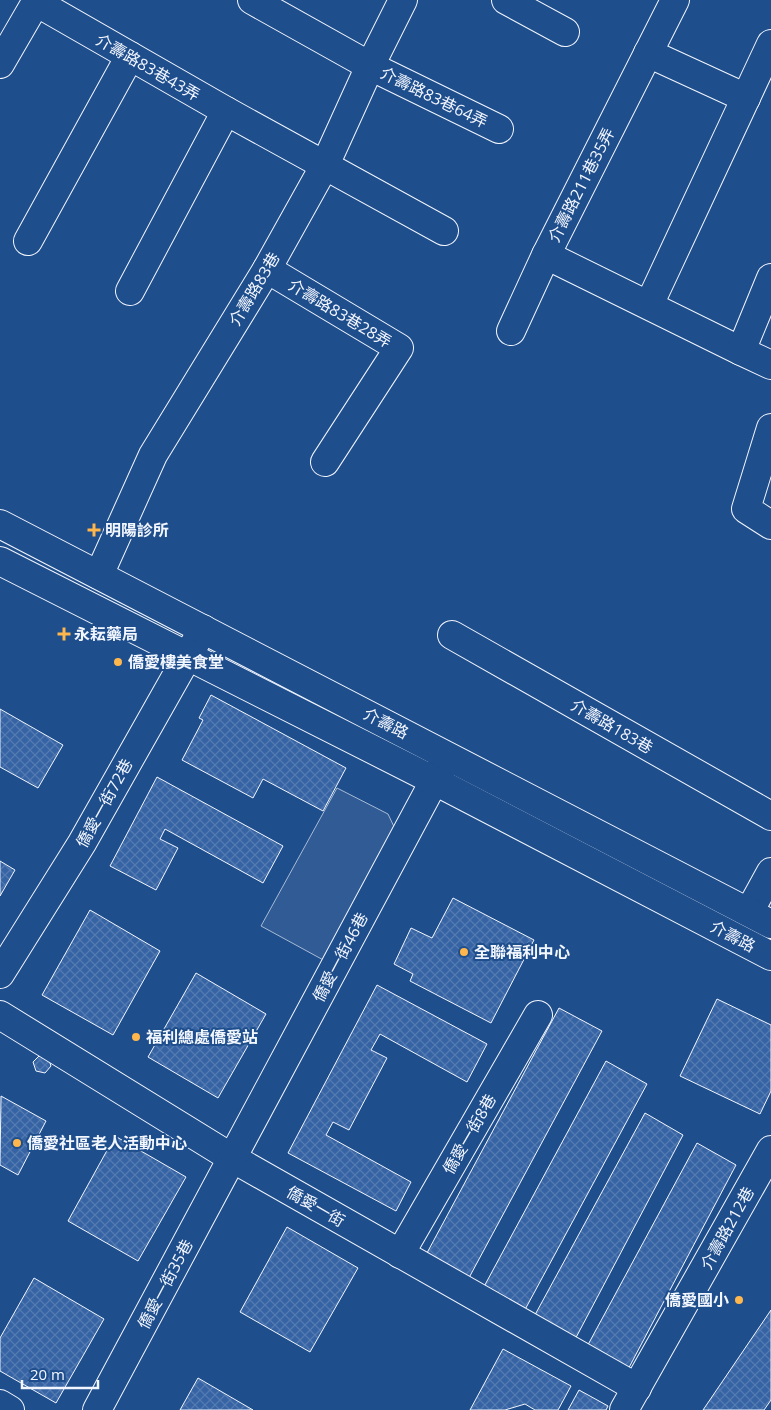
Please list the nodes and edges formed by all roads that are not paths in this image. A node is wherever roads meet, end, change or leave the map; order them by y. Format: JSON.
{"nodes":[{"id":1,"x":252,"y":0,"type":"edge"},
{"id":2,"x":403,"y":0,"type":"edge"},
{"id":3,"x":506,"y":0,"type":"edge"},
{"id":4,"x":675,"y":0,"type":"edge"},
{"id":5,"x":565,"y":32,"type":"dead end"},
{"id":6,"x":771,"y":44,"type":"edge"},
{"id":7,"x":648,"y":53,"type":"junction"},
{"id":8,"x":130,"y":56,"type":"junction"},
{"id":9,"x":0,"y":64,"type":"edge"},
{"id":10,"x":370,"y":66,"type":"junction"},
{"id":11,"x":746,"y":98,"type":"junction"},
{"id":12,"x":226,"y":111,"type":"junction"},
{"id":13,"x":499,"y":129,"type":"dead end"},
{"id":14,"x":325,"y":164,"type":"junction"},
{"id":15,"x":444,"y":232,"type":"dead end"},
{"id":16,"x":28,"y":241,"type":"dead end"},
{"id":17,"x":546,"y":255,"type":"junction"},
{"id":18,"x":267,"y":269,"type":"junction"},
{"id":19,"x":771,"y":278,"type":"edge"},
{"id":20,"x":130,"y":291,"type":"dead end"},
{"id":21,"x":648,"y":305,"type":"junction"},
{"id":22,"x":512,"y":331,"type":"dead end"},
{"id":23,"x":741,"y":351,"type":"junction"},
{"id":24,"x":771,"y":364,"type":"edge"},
{"id":25,"x":771,"y":428,"type":"edge"},
{"id":26,"x":325,"y":462,"type":"dead end"},
{"id":27,"x":0,"y":524,"type":"edge"},
{"id":28,"x":771,"y":525,"type":"edge"},
{"id":29,"x":0,"y":561,"type":"edge"},
{"id":30,"x":99,"y":575,"type":"junction"},
{"id":31,"x":203,"y":628,"type":"junction"},
{"id":32,"x":452,"y":635,"type":"dead end"},
{"id":33,"x":187,"y":655,"type":"junction"},
{"id":34,"x":448,"y":756,"type":"junction"},
{"id":35,"x":435,"y":781,"type":"junction"},
{"id":36,"x":771,"y":816,"type":"edge"},
{"id":37,"x":771,"y":872,"type":"edge"},
{"id":38,"x":760,"y":918,"type":"edge"},
{"id":39,"x":771,"y":956,"type":"edge"},
{"id":40,"x":0,"y":974,"type":"edge"},
{"id":41,"x":0,"y":1015,"type":"edge"},
{"id":42,"x":538,"y":1015,"type":"dead end"},
{"id":43,"x":771,"y":1150,"type":"edge"},
{"id":44,"x":232,"y":1158,"type":"junction"},
{"id":45,"x":400,"y":1254,"type":"junction"},
{"id":46,"x":631,"y":1399,"type":"edge"},
{"id":47,"x":0,"y":1404,"type":"edge"},
{"id":48,"x":10,"y":1410,"type":"edge"},
{"id":49,"x":97,"y":1410,"type":"edge"}],
"edges":[{"from":1,"to":10,"type":"main road","name":"介壽路83巷64弄"},
{"from":2,"to":10,"type":"main road","name":"介壽路83巷"},
{"from":3,"to":5,"type":"main road"},
{"from":4,"to":7,"type":"main road","name":"介壽路211巷35弄"},
{"from":6,"to":11,"type":"main road"},
{"from":7,"to":11,"type":"main road"},
{"from":7,"to":17,"type":"main road","name":"介壽路211巷35弄"},
{"from":8,"to":9,"type":"main road","name":"介壽路83巷43弄"},
{"from":8,"to":12,"type":"main road","name":"介壽路83巷43弄"},
{"from":8,"to":16,"type":"main road"},
{"from":10,"to":13,"type":"main road","name":"介壽路83巷64弄"},
{"from":10,"to":14,"type":"main road","name":"介壽路83巷"},
{"from":11,"to":21,"type":"main road"},
{"from":12,"to":14,"type":"main road","name":"介壽路83巷43弄"},
{"from":12,"to":20,"type":"main road"},
{"from":14,"to":15,"type":"main road","name":"介壽路83巷43弄"},
{"from":14,"to":18,"type":"main road","name":"介壽路83巷"},
{"from":17,"to":21,"type":"main road","name":"介壽路211巷35弄"},
{"from":17,"to":22,"type":"main road"},
{"from":18,"to":26,"type":"main road","name":"介壽路83巷28弄"},
{"from":18,"to":30,"type":"main road","name":"介壽路83巷"},
{"from":19,"to":23,"type":"main road"},
{"from":21,"to":23,"type":"main road","name":"介壽路211巷35弄"},
{"from":23,"to":24,"type":"main road","name":"介壽路211巷35弄"},
{"from":25,"to":28,"type":"main road"},
{"from":27,"to":30,"type":"main road","name":"介壽路"},
{"from":29,"to":33,"type":"main road","name":"介壽路"},
{"from":30,"to":31,"type":"main road","name":"介壽路"},
{"from":31,"to":33,"type":"main road","name":"僑愛一街72巷"},
{"from":31,"to":34,"type":"main road","name":"介壽路"},
{"from":32,"to":36,"type":"main road","name":"介壽路183巷"},
{"from":33,"to":35,"type":"main road","name":"介壽路"},
{"from":33,"to":40,"type":"main road","name":"僑愛一街72巷"},
{"from":34,"to":35,"type":"main road","name":"僑愛一街46巷"},
{"from":34,"to":38,"type":"main road","name":"介壽路"},
{"from":35,"to":39,"type":"main road","name":"介壽路"},
{"from":35,"to":44,"type":"main road","name":"僑愛一街46巷"},
{"from":37,"to":38,"type":"main road"},
{"from":41,"to":44,"type":"main road","name":"僑愛一街"},
{"from":42,"to":45,"type":"main road","name":"僑愛一街8巷"},
{"from":43,"to":46,"type":"main road","name":"介壽路212巷"},
{"from":44,"to":45,"type":"main road","name":"僑愛一街"},
{"from":44,"to":49,"type":"main road","name":"僑愛一街35巷"},
{"from":45,"to":46,"type":"main road","name":"僑愛一街"},
{"from":47,"to":48,"type":"main road"}]}
